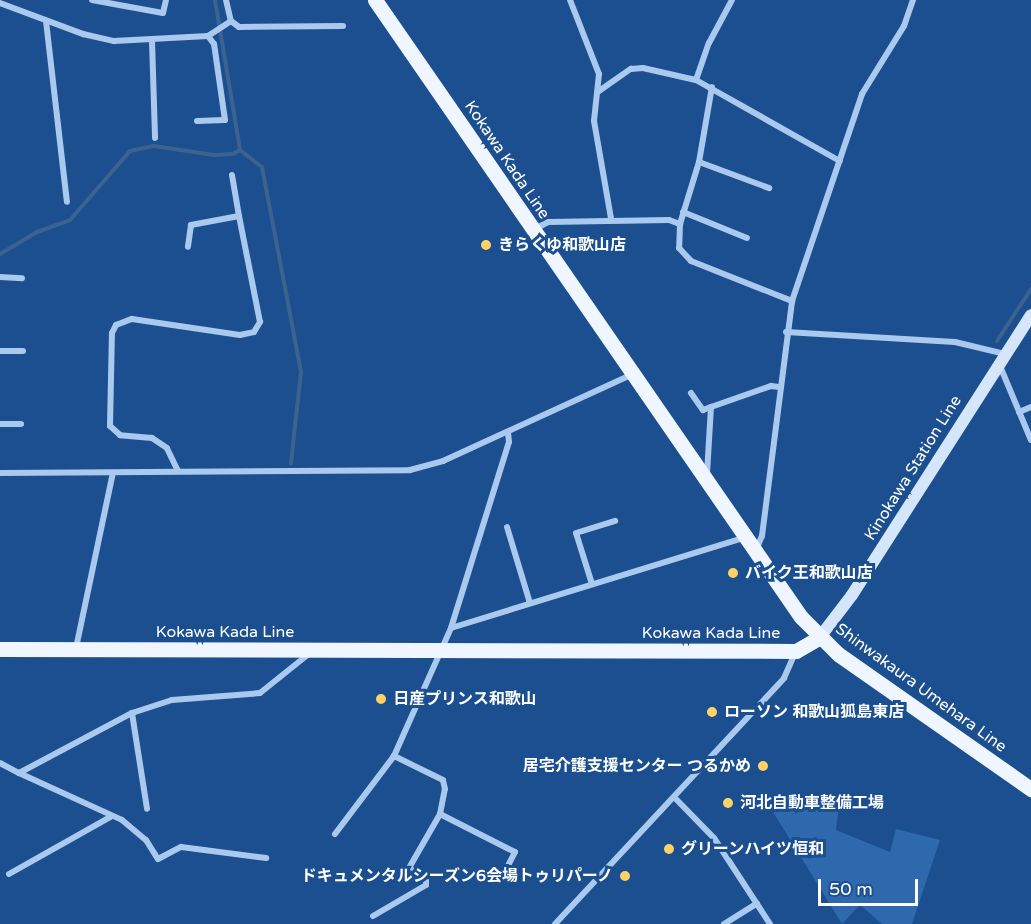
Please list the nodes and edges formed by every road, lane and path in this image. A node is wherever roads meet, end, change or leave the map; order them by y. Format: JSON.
{"nodes":[{"id":1,"x":92,"y":0,"type":"edge"},
{"id":2,"x":166,"y":0,"type":"edge"},
{"id":3,"x":226,"y":0,"type":"edge"},
{"id":4,"x":375,"y":0,"type":"edge"},
{"id":5,"x":570,"y":0,"type":"edge"},
{"id":6,"x":732,"y":0,"type":"edge"},
{"id":7,"x":913,"y":0,"type":"edge"},
{"id":8,"x":0,"y":3,"type":"edge"},
{"id":9,"x":46,"y":21,"type":"junction"},
{"id":10,"x":229,"y":22,"type":"junction"},
{"id":11,"x":343,"y":26,"type":"dead end"},
{"id":12,"x":208,"y":36,"type":"junction"},
{"id":13,"x":152,"y":40,"type":"junction"},
{"id":14,"x":696,"y":80,"type":"junction"},
{"id":15,"x":712,"y":87,"type":"junction"},
{"id":16,"x":599,"y":91,"type":"junction"},
{"id":17,"x":197,"y":121,"type":"dead end"},
{"id":18,"x":155,"y":138,"type":"dead end"},
{"id":19,"x":840,"y":161,"type":"junction"},
{"id":20,"x":699,"y":162,"type":"junction"},
{"id":21,"x":232,"y":176,"type":"dead end"},
{"id":22,"x":769,"y":188,"type":"dead end"},
{"id":23,"x":68,"y":201,"type":"dead end"},
{"id":24,"x":683,"y":212,"type":"junction"},
{"id":25,"x":239,"y":216,"type":"junction"},
{"id":26,"x":611,"y":218,"type":"junction"},
{"id":27,"x":680,"y":224,"type":"junction"},
{"id":28,"x":532,"y":230,"type":"junction"},
{"id":29,"x":747,"y":238,"type":"dead end"},
{"id":30,"x":188,"y":247,"type":"dead end"},
{"id":31,"x":0,"y":278,"type":"edge"},
{"id":32,"x":22,"y":278,"type":"dead end"},
{"id":33,"x":792,"y":301,"type":"junction"},
{"id":34,"x":1031,"y":315,"type":"edge"},
{"id":35,"x":786,"y":332,"type":"junction"},
{"id":36,"x":0,"y":351,"type":"edge"},
{"id":37,"x":23,"y":351,"type":"dead end"},
{"id":38,"x":1002,"y":358,"type":"junction"},
{"id":39,"x":634,"y":374,"type":"junction"},
{"id":40,"x":779,"y":387,"type":"junction"},
{"id":41,"x":691,"y":393,"type":"dead end"},
{"id":42,"x":711,"y":407,"type":"junction"},
{"id":43,"x":1031,"y":407,"type":"edge"},
{"id":44,"x":1019,"y":412,"type":"junction"},
{"id":45,"x":0,"y":424,"type":"edge"},
{"id":46,"x":21,"y":424,"type":"dead end"},
{"id":47,"x":508,"y":432,"type":"junction"},
{"id":48,"x":1031,"y":440,"type":"edge"},
{"id":49,"x":177,"y":471,"type":"junction"},
{"id":50,"x":0,"y":473,"type":"edge"},
{"id":51,"x":113,"y":473,"type":"junction"},
{"id":52,"x":706,"y":480,"type":"junction"},
{"id":53,"x":615,"y":521,"type":"dead end"},
{"id":54,"x":507,"y":527,"type":"dead end"},
{"id":55,"x":744,"y":538,"type":"junction"},
{"id":56,"x":754,"y":553,"type":"junction"},
{"id":57,"x":591,"y":584,"type":"junction"},
{"id":58,"x":530,"y":603,"type":"junction"},
{"id":59,"x":451,"y":628,"type":"junction"},
{"id":60,"x":820,"y":637,"type":"junction"},
{"id":61,"x":0,"y":649,"type":"edge"},
{"id":62,"x":76,"y":649,"type":"junction"},
{"id":63,"x":444,"y":650,"type":"junction"},
{"id":64,"x":312,"y":651,"type":"junction"},
{"id":65,"x":796,"y":651,"type":"junction"},
{"id":66,"x":132,"y":713,"type":"junction"},
{"id":67,"x":394,"y":756,"type":"junction"},
{"id":68,"x":0,"y":763,"type":"edge"},
{"id":69,"x":19,"y":773,"type":"junction"},
{"id":70,"x":1031,"y":789,"type":"edge"},
{"id":71,"x":675,"y":797,"type":"junction"},
{"id":72,"x":147,"y":809,"type":"dead end"},
{"id":73,"x":440,"y":814,"type":"junction"},
{"id":74,"x":112,"y":816,"type":"junction"},
{"id":75,"x":335,"y":834,"type":"dead end"},
{"id":76,"x":266,"y":858,"type":"dead end"},
{"id":77,"x":9,"y":874,"type":"dead end"},
{"id":78,"x":500,"y":880,"type":"dead end"},
{"id":79,"x":757,"y":903,"type":"junction"},
{"id":80,"x":374,"y":916,"type":"dead end"},
{"id":81,"x":555,"y":924,"type":"edge"},
{"id":82,"x":724,"y":924,"type":"edge"},
{"id":83,"x":770,"y":924,"type":"edge"}],
"edges":[{"from":1,"to":2,"type":"street"},
{"from":3,"to":10,"type":"street"},
{"from":4,"to":28,"type":"main road","name":"Kokawa Kada Line"},
{"from":5,"to":16,"type":"street"},
{"from":6,"to":14,"type":"street"},
{"from":7,"to":19,"type":"street"},
{"from":8,"to":9,"type":"street"},
{"from":9,"to":13,"type":"street"},
{"from":9,"to":23,"type":"street"},
{"from":10,"to":11,"type":"street"},
{"from":10,"to":12,"type":"street"},
{"from":12,"to":13,"type":"street"},
{"from":12,"to":17,"type":"street"},
{"from":13,"to":18,"type":"street"},
{"from":14,"to":15,"type":"street"},
{"from":14,"to":16,"type":"street"},
{"from":15,"to":19,"type":"street"},
{"from":15,"to":20,"type":"street"},
{"from":16,"to":26,"type":"street"},
{"from":19,"to":33,"type":"street"},
{"from":20,"to":22,"type":"street"},
{"from":20,"to":24,"type":"street"},
{"from":21,"to":25,"type":"street"},
{"from":24,"to":27,"type":"street"},
{"from":24,"to":29,"type":"street"},
{"from":25,"to":30,"type":"street"},
{"from":25,"to":49,"type":"street"},
{"from":26,"to":27,"type":"street"},
{"from":26,"to":28,"type":"street"},
{"from":27,"to":33,"type":"street"},
{"from":28,"to":39,"type":"main road","name":"Kokawa Kada Line"},
{"from":31,"to":32,"type":"street"},
{"from":33,"to":35,"type":"street"},
{"from":34,"to":38,"type":"main road","name":"Kinokawa Station Line"},
{"from":35,"to":38,"type":"street"},
{"from":35,"to":40,"type":"street"},
{"from":36,"to":37,"type":"street"},
{"from":38,"to":44,"type":"street"},
{"from":38,"to":60,"type":"main road","name":"Kinokawa Station Line"},
{"from":39,"to":47,"type":"street"},
{"from":39,"to":52,"type":"main road","name":"Kokawa Kada Line"},
{"from":40,"to":42,"type":"street"},
{"from":40,"to":56,"type":"street"},
{"from":41,"to":42,"type":"street"},
{"from":42,"to":52,"type":"street"},
{"from":43,"to":44,"type":"street"},
{"from":44,"to":48,"type":"street"},
{"from":45,"to":46,"type":"street"},
{"from":47,"to":49,"type":"street"},
{"from":47,"to":59,"type":"street"},
{"from":49,"to":51,"type":"street"},
{"from":50,"to":51,"type":"street"},
{"from":51,"to":62,"type":"street"},
{"from":52,"to":55,"type":"main road","name":"Kokawa Kada Line"},
{"from":53,"to":57,"type":"street"},
{"from":54,"to":58,"type":"street"},
{"from":55,"to":56,"type":"main road","name":"Kokawa Kada Line"},
{"from":55,"to":57,"type":"street"},
{"from":56,"to":60,"type":"main road","name":"Kokawa Kada Line"},
{"from":57,"to":58,"type":"street"},
{"from":58,"to":59,"type":"street"},
{"from":59,"to":63,"type":"street"},
{"from":60,"to":65,"type":"main road","name":"Kokawa Kada Line"},
{"from":60,"to":70,"type":"main road","name":"Shinwakaura Umehara Line"},
{"from":61,"to":62,"type":"main road","name":"Kokawa Kada Line"},
{"from":62,"to":64,"type":"main road","name":"Kokawa Kada Line"},
{"from":63,"to":64,"type":"main road","name":"Kokawa Kada Line"},
{"from":63,"to":65,"type":"main road","name":"Kokawa Kada Line"},
{"from":63,"to":67,"type":"street"},
{"from":64,"to":66,"type":"street"},
{"from":65,"to":71,"type":"street"},
{"from":66,"to":69,"type":"street"},
{"from":66,"to":72,"type":"street"},
{"from":67,"to":73,"type":"street"},
{"from":67,"to":75,"type":"street"},
{"from":68,"to":69,"type":"street"},
{"from":69,"to":74,"type":"street"},
{"from":71,"to":79,"type":"street"},
{"from":71,"to":81,"type":"street"},
{"from":73,"to":78,"type":"street"},
{"from":73,"to":80,"type":"street"},
{"from":74,"to":76,"type":"street"},
{"from":74,"to":77,"type":"street"},
{"from":79,"to":82,"type":"street"},
{"from":79,"to":83,"type":"street"}]}
